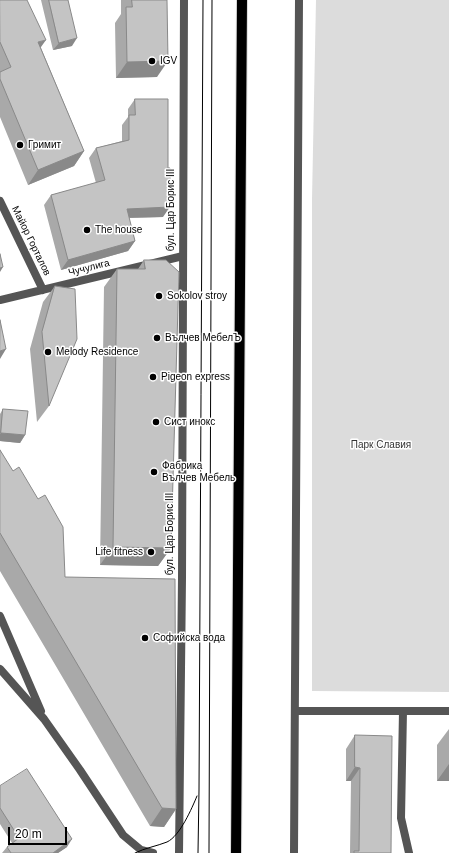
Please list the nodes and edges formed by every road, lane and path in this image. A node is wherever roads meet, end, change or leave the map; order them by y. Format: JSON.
{"nodes":[{"id":1,"x":184,"y":0,"type":"edge"},
{"id":2,"x":242,"y":0,"type":"edge"},
{"id":3,"x":299,"y":0,"type":"edge"},
{"id":4,"x":0,"y":200,"type":"edge"},
{"id":5,"x":183,"y":256,"type":"junction"},
{"id":6,"x":43,"y":290,"type":"junction"},
{"id":7,"x":0,"y":300,"type":"edge"},
{"id":8,"x":0,"y":616,"type":"edge"},
{"id":9,"x":0,"y":669,"type":"edge"},
{"id":10,"x":295,"y":711,"type":"junction"},
{"id":11,"x":403,"y":711,"type":"junction"},
{"id":12,"x":449,"y":711,"type":"edge"},
{"id":13,"x":44,"y":720,"type":"junction"},
{"id":14,"x":153,"y":853,"type":"edge"},
{"id":15,"x":179,"y":853,"type":"edge"},
{"id":16,"x":236,"y":853,"type":"edge"},
{"id":17,"x":294,"y":853,"type":"edge"},
{"id":18,"x":409,"y":853,"type":"edge"}],
"edges":[{"from":1,"to":5,"type":"street","name":"бул. Цар Борис III"},
{"from":2,"to":16,"type":"main road"},
{"from":3,"to":10,"type":"street"},
{"from":4,"to":6,"type":"street","name":"Майор Горталов"},
{"from":5,"to":6,"type":"street","name":"Чучулига"},
{"from":5,"to":15,"type":"street","name":"бул. Цар Борис III"},
{"from":6,"to":7,"type":"street","name":"Чучулига"},
{"from":8,"to":13,"type":"street"},
{"from":9,"to":13,"type":"street"},
{"from":10,"to":11,"type":"street"},
{"from":10,"to":17,"type":"street"},
{"from":11,"to":12,"type":"street"},
{"from":11,"to":18,"type":"street"},
{"from":13,"to":14,"type":"street"}]}
